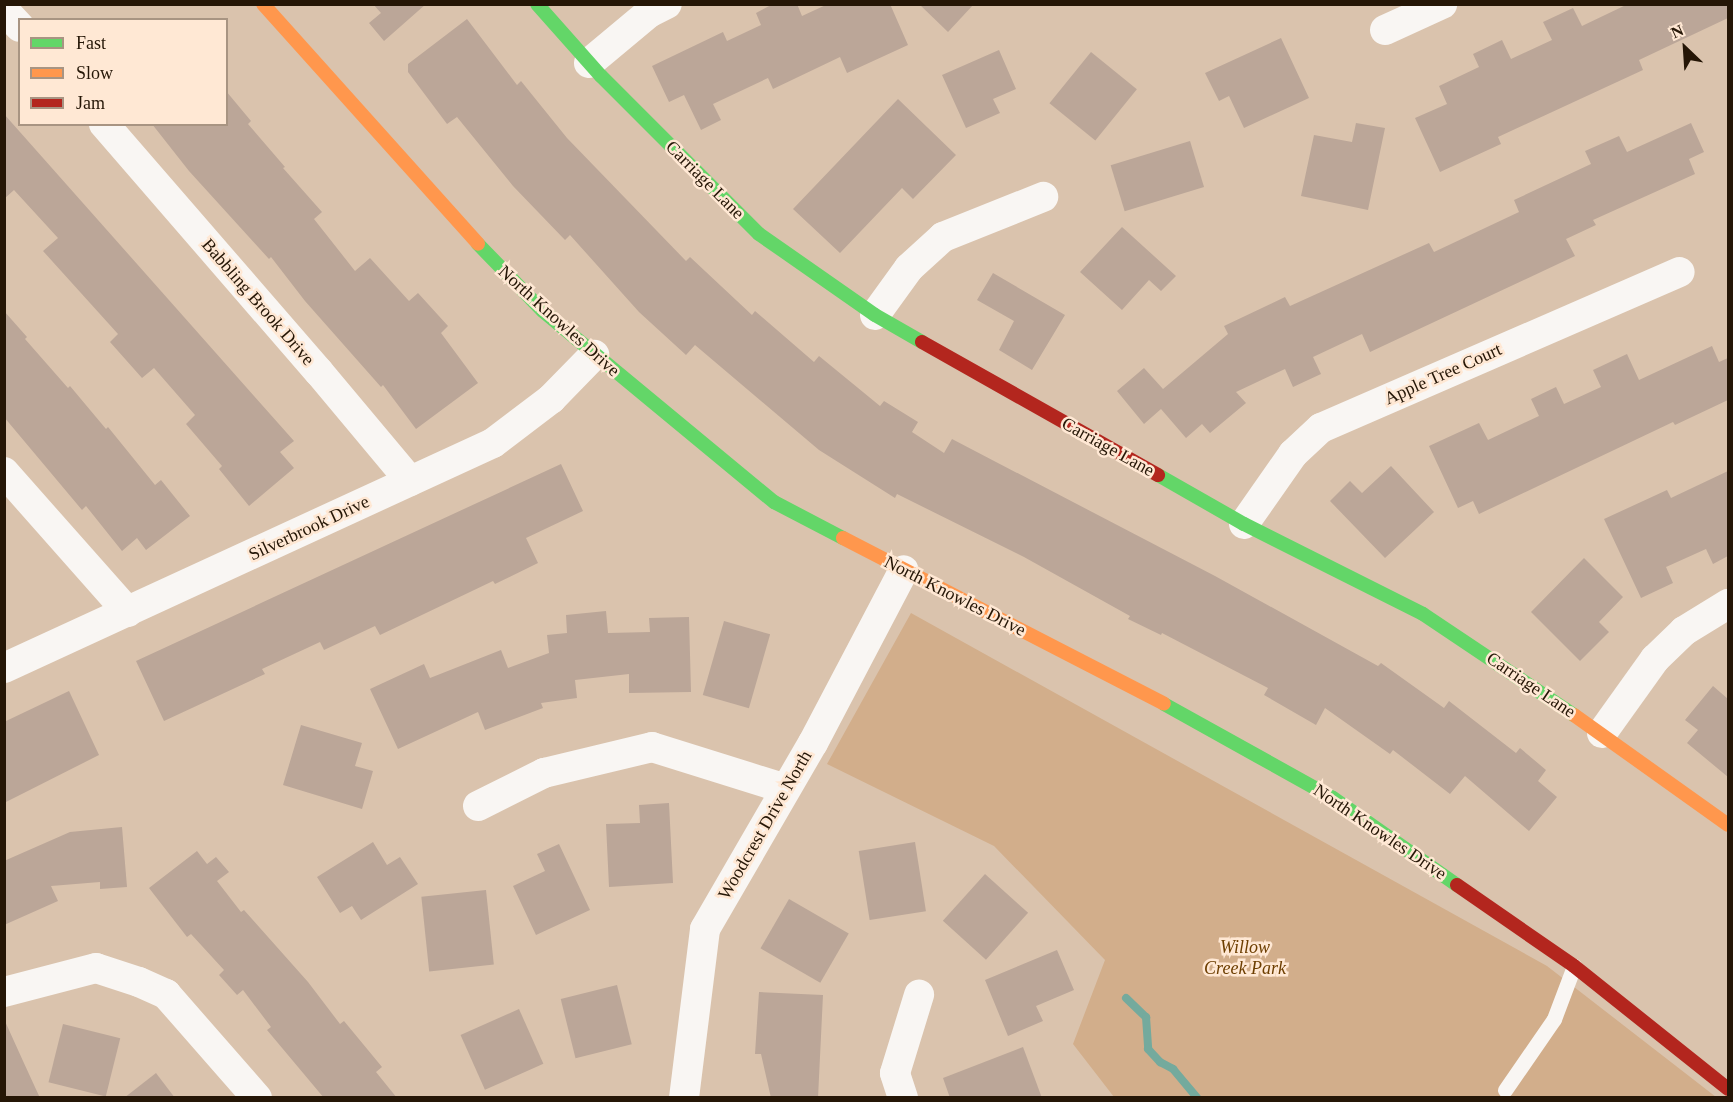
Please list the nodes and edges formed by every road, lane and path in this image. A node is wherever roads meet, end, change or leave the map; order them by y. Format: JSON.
{"nodes":[{"id":1,"x":263,"y":4,"type":"edge"},
{"id":2,"x":537,"y":4,"type":"edge"},
{"id":3,"x":667,"y":4,"type":"edge"},
{"id":4,"x":1442,"y":4,"type":"edge"},
{"id":5,"x":4,"y":10,"type":"edge"},
{"id":6,"x":18,"y":25,"type":"edge"},
{"id":7,"x":1385,"y":30,"type":"dead end"},
{"id":8,"x":589,"y":63,"type":"junction"},
{"id":9,"x":106,"y":126,"type":"edge"},
{"id":10,"x":1043,"y":196,"type":"dead end"},
{"id":11,"x":1679,"y":272,"type":"dead end"},
{"id":12,"x":875,"y":315,"type":"junction"},
{"id":13,"x":594,"y":355,"type":"junction"},
{"id":14,"x":4,"y":472,"type":"edge"},
{"id":15,"x":410,"y":481,"type":"junction"},
{"id":16,"x":1244,"y":524,"type":"junction"},
{"id":17,"x":904,"y":570,"type":"junction"},
{"id":18,"x":1728,"y":604,"type":"edge"},
{"id":19,"x":128,"y":612,"type":"junction"},
{"id":20,"x":4,"y":668,"type":"edge"},
{"id":21,"x":1602,"y":733,"type":"junction"},
{"id":22,"x":786,"y":789,"type":"junction"},
{"id":23,"x":478,"y":806,"type":"dead end"},
{"id":24,"x":1728,"y":825,"type":"edge"},
{"id":25,"x":1574,"y":966,"type":"junction"},
{"id":26,"x":4,"y":992,"type":"edge"},
{"id":27,"x":919,"y":995,"type":"dead end"},
{"id":28,"x":1728,"y":1089,"type":"edge"},
{"id":29,"x":1504,"y":1090,"type":"dead end"},
{"id":30,"x":257,"y":1098,"type":"edge"},
{"id":31,"x":684,"y":1098,"type":"edge"},
{"id":32,"x":903,"y":1098,"type":"edge"}],
"edges":[{"from":1,"to":13,"type":"street","name":"North Knowles Drive"},
{"from":2,"to":8,"type":"street","name":"Carriage Lane"},
{"from":3,"to":8,"type":"street"},
{"from":4,"to":7,"type":"street"},
{"from":5,"to":6,"type":"street"},
{"from":8,"to":12,"type":"street","name":"Carriage Lane"},
{"from":9,"to":15,"type":"street","name":"Babbling Brook Drive"},
{"from":10,"to":12,"type":"street"},
{"from":11,"to":16,"type":"street","name":"Apple Tree Court"},
{"from":12,"to":16,"type":"street","name":"Carriage Lane"},
{"from":13,"to":15,"type":"street","name":"Silverbrook Drive"},
{"from":13,"to":17,"type":"street","name":"North Knowles Drive"},
{"from":14,"to":19,"type":"street"},
{"from":15,"to":19,"type":"street","name":"Silverbrook Drive"},
{"from":16,"to":21,"type":"street","name":"Carriage Lane"},
{"from":17,"to":22,"type":"street","name":"Woodcrest Drive North"},
{"from":17,"to":25,"type":"street","name":"North Knowles Drive"},
{"from":18,"to":21,"type":"street"},
{"from":19,"to":20,"type":"street","name":"Silverbrook Drive"},
{"from":21,"to":24,"type":"street","name":"Carriage Lane"},
{"from":22,"to":23,"type":"street"},
{"from":22,"to":31,"type":"street","name":"Woodcrest Drive North"},
{"from":25,"to":28,"type":"street","name":"North Knowles Drive"},
{"from":25,"to":29,"type":"lane"},
{"from":26,"to":30,"type":"street"},
{"from":27,"to":32,"type":"street"}]}
